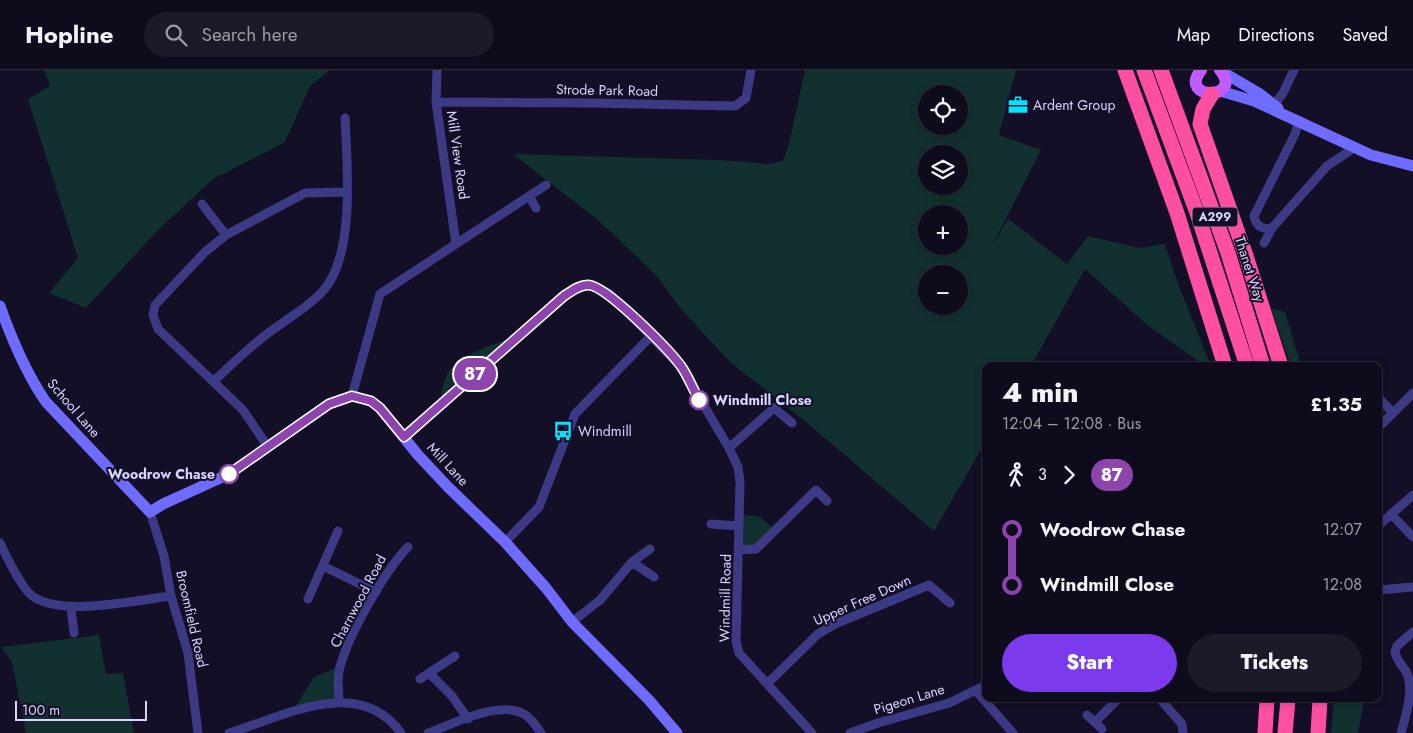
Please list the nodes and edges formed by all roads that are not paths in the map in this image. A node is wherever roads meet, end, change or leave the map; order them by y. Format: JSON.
{"nodes":[{"id":1,"x":437,"y":70,"type":"edge"},
{"id":2,"x":751,"y":70,"type":"edge"},
{"id":3,"x":1125,"y":70,"type":"edge"},
{"id":4,"x":1144,"y":70,"type":"edge"},
{"id":5,"x":1161,"y":70,"type":"edge"},
{"id":6,"x":1294,"y":70,"type":"edge"},
{"id":7,"x":1221,"y":71,"type":"edge"},
{"id":8,"x":1196,"y":73,"type":"edge"},
{"id":9,"x":1216,"y":93,"type":"junction"},
{"id":10,"x":436,"y":102,"type":"junction"},
{"id":11,"x":1272,"y":106,"type":"junction"},
{"id":12,"x":345,"y":118,"type":"dead end"},
{"id":13,"x":1299,"y":120,"type":"junction"},
{"id":14,"x":1354,"y":148,"type":"junction"},
{"id":15,"x":1145,"y":156,"type":"dead end"},
{"id":16,"x":1413,"y":166,"type":"edge"},
{"id":17,"x":546,"y":185,"type":"dead end"},
{"id":18,"x":347,"y":192,"type":"junction"},
{"id":19,"x":1171,"y":194,"type":"junction"},
{"id":20,"x":529,"y":196,"type":"junction"},
{"id":21,"x":202,"y":204,"type":"dead end"},
{"id":22,"x":536,"y":208,"type":"dead end"},
{"id":23,"x":1272,"y":228,"type":"junction"},
{"id":24,"x":226,"y":235,"type":"junction"},
{"id":25,"x":1264,"y":243,"type":"dead end"},
{"id":26,"x":456,"y":244,"type":"junction"},
{"id":27,"x":0,"y":306,"type":"edge"},
{"id":28,"x":652,"y":335,"type":"junction"},
{"id":29,"x":1224,"y":362,"type":"edge"},
{"id":30,"x":1245,"y":362,"type":"edge"},
{"id":31,"x":1262,"y":362,"type":"edge"},
{"id":32,"x":1280,"y":362,"type":"edge"},
{"id":33,"x":214,"y":381,"type":"junction"},
{"id":34,"x":1413,"y":393,"type":"edge"},
{"id":35,"x":352,"y":396,"type":"junction"},
{"id":36,"x":1382,"y":401,"type":"edge"},
{"id":37,"x":1393,"y":412,"type":"junction"},
{"id":38,"x":792,"y":423,"type":"dead end"},
{"id":39,"x":1382,"y":424,"type":"edge"},
{"id":40,"x":404,"y":437,"type":"junction"},
{"id":41,"x":268,"y":447,"type":"junction"},
{"id":42,"x":729,"y":448,"type":"junction"},
{"id":43,"x":1413,"y":495,"type":"edge"},
{"id":44,"x":827,"y":501,"type":"dead end"},
{"id":45,"x":150,"y":512,"type":"junction"},
{"id":46,"x":1391,"y":514,"type":"junction"},
{"id":47,"x":1382,"y":522,"type":"edge"},
{"id":48,"x":711,"y":524,"type":"dead end"},
{"id":49,"x":738,"y":526,"type":"junction"},
{"id":50,"x":338,"y":531,"type":"dead end"},
{"id":51,"x":1413,"y":537,"type":"edge"},
{"id":52,"x":505,"y":542,"type":"junction"},
{"id":53,"x":0,"y":543,"type":"edge"},
{"id":54,"x":408,"y":547,"type":"dead end"},
{"id":55,"x":650,"y":549,"type":"dead end"},
{"id":56,"x":739,"y":550,"type":"junction"},
{"id":57,"x":632,"y":562,"type":"junction"},
{"id":58,"x":323,"y":566,"type":"junction"},
{"id":59,"x":654,"y":577,"type":"dead end"},
{"id":60,"x":1413,"y":587,"type":"edge"},
{"id":61,"x":1382,"y":590,"type":"edge"},
{"id":62,"x":376,"y":592,"type":"junction"},
{"id":63,"x":171,"y":596,"type":"junction"},
{"id":64,"x":308,"y":599,"type":"dead end"},
{"id":65,"x":950,"y":603,"type":"dead end"},
{"id":66,"x":71,"y":608,"type":"junction"},
{"id":67,"x":572,"y":622,"type":"junction"},
{"id":68,"x":1413,"y":632,"type":"edge"},
{"id":69,"x":74,"y":633,"type":"dead end"},
{"id":70,"x":455,"y":656,"type":"dead end"},
{"id":71,"x":429,"y":673,"type":"junction"},
{"id":72,"x":420,"y":679,"type":"dead end"},
{"id":73,"x":768,"y":683,"type":"junction"},
{"id":74,"x":982,"y":687,"type":"edge"},
{"id":75,"x":976,"y":691,"type":"junction"},
{"id":76,"x":982,"y":698,"type":"edge"},
{"id":77,"x":339,"y":702,"type":"junction"},
{"id":78,"x":986,"y":702,"type":"edge"},
{"id":79,"x":1116,"y":702,"type":"edge"},
{"id":80,"x":1165,"y":702,"type":"edge"},
{"id":81,"x":1267,"y":702,"type":"edge"},
{"id":82,"x":1288,"y":702,"type":"edge"},
{"id":83,"x":1320,"y":702,"type":"edge"},
{"id":84,"x":1087,"y":715,"type":"dead end"},
{"id":85,"x":468,"y":719,"type":"junction"},
{"id":86,"x":198,"y":733,"type":"edge"},
{"id":87,"x":229,"y":733,"type":"edge"},
{"id":88,"x":401,"y":733,"type":"edge"},
{"id":89,"x":428,"y":733,"type":"edge"},
{"id":90,"x":541,"y":733,"type":"edge"},
{"id":91,"x":677,"y":733,"type":"edge"},
{"id":92,"x":812,"y":733,"type":"edge"},
{"id":93,"x":850,"y":733,"type":"edge"},
{"id":94,"x":1013,"y":733,"type":"edge"},
{"id":95,"x":1183,"y":733,"type":"edge"},
{"id":96,"x":1265,"y":733,"type":"edge"},
{"id":97,"x":1285,"y":733,"type":"edge"},
{"id":98,"x":1318,"y":733,"type":"edge"},
{"id":99,"x":1401,"y":733,"type":"edge"}],
"edges":[{"from":1,"to":10,"type":"street","name":"Mill View Road"},
{"from":2,"to":10,"type":"street","name":"Strode Park Road"},
{"from":3,"to":19,"type":"highway","number":"A299"},
{"from":4,"to":30,"type":"highway","number":"A299"},
{"from":5,"to":31,"type":"highway","name":"Thanet Way","number":"A299"},
{"from":6,"to":11,"type":"street"},
{"from":7,"to":9,"type":"main road"},
{"from":7,"to":11,"type":"street"},
{"from":8,"to":9,"type":"main road"},
{"from":9,"to":11,"type":"street"},
{"from":9,"to":32,"type":"highway","number":"A299"},
{"from":10,"to":26,"type":"street","name":"Mill View Road"},
{"from":11,"to":13,"type":"street"},
{"from":12,"to":18,"type":"street"},
{"from":13,"to":14,"type":"street"},
{"from":13,"to":23,"type":"street"},
{"from":14,"to":16,"type":"street"},
{"from":14,"to":23,"type":"street"},
{"from":15,"to":19,"type":"highway"},
{"from":17,"to":20,"type":"street"},
{"from":18,"to":24,"type":"street"},
{"from":18,"to":33,"type":"street"},
{"from":19,"to":29,"type":"highway","number":"A299"},
{"from":20,"to":22,"type":"street"},
{"from":20,"to":26,"type":"street"},
{"from":21,"to":24,"type":"street"},
{"from":23,"to":25,"type":"street"},
{"from":24,"to":33,"type":"street"},
{"from":26,"to":35,"type":"street"},
{"from":27,"to":45,"type":"street","name":"School Lane"},
{"from":28,"to":40,"type":"street","name":"Windmill Road"},
{"from":28,"to":42,"type":"street","name":"Windmill Road"},
{"from":28,"to":52,"type":"street"},
{"from":33,"to":41,"type":"street"},
{"from":34,"to":37,"type":"street"},
{"from":35,"to":40,"type":"street","name":"Mill Lane"},
{"from":35,"to":41,"type":"street"},
{"from":36,"to":37,"type":"street"},
{"from":37,"to":39,"type":"street"},
{"from":38,"to":42,"type":"street"},
{"from":40,"to":52,"type":"street","name":"Mill Lane"},
{"from":41,"to":45,"type":"street"},
{"from":42,"to":49,"type":"street","name":"Windmill Road"},
{"from":43,"to":46,"type":"street"},
{"from":44,"to":56,"type":"street"},
{"from":45,"to":63,"type":"street","name":"Broomfield Road"},
{"from":46,"to":47,"type":"street"},
{"from":46,"to":51,"type":"street"},
{"from":48,"to":49,"type":"street"},
{"from":49,"to":56,"type":"street","name":"Windmill Road"},
{"from":50,"to":58,"type":"street"},
{"from":52,"to":67,"type":"street","name":"Mill Lane"},
{"from":53,"to":66,"type":"street"},
{"from":54,"to":62,"type":"street","name":"Charnwood Road"},
{"from":55,"to":57,"type":"street"},
{"from":56,"to":73,"type":"street","name":"Windmill Road"},
{"from":57,"to":59,"type":"street"},
{"from":57,"to":67,"type":"street"},
{"from":58,"to":62,"type":"street"},
{"from":58,"to":64,"type":"street"},
{"from":60,"to":61,"type":"street"},
{"from":62,"to":77,"type":"street","name":"Charnwood Road"},
{"from":63,"to":66,"type":"street"},
{"from":63,"to":86,"type":"street","name":"Broomfield Road"},
{"from":65,"to":73,"type":"street","name":"Upper Free Down"},
{"from":66,"to":69,"type":"street"},
{"from":67,"to":91,"type":"street","name":"Mill Lane"},
{"from":68,"to":99,"type":"street"},
{"from":70,"to":71,"type":"street"},
{"from":71,"to":72,"type":"street"},
{"from":71,"to":85,"type":"street"},
{"from":73,"to":92,"type":"street","name":"Windmill Road"},
{"from":74,"to":75,"type":"street","name":"Pigeon Lane"},
{"from":75,"to":76,"type":"street"},
{"from":75,"to":93,"type":"street","name":"Pigeon Lane"},
{"from":77,"to":87,"type":"street"},
{"from":77,"to":88,"type":"street"},
{"from":78,"to":94,"type":"street"},
{"from":79,"to":84,"type":"street"},
{"from":80,"to":95,"type":"street"},
{"from":81,"to":96,"type":"highway"},
{"from":82,"to":97,"type":"highway"},
{"from":83,"to":98,"type":"highway"},
{"from":85,"to":89,"type":"street"},
{"from":85,"to":90,"type":"street"}]}
